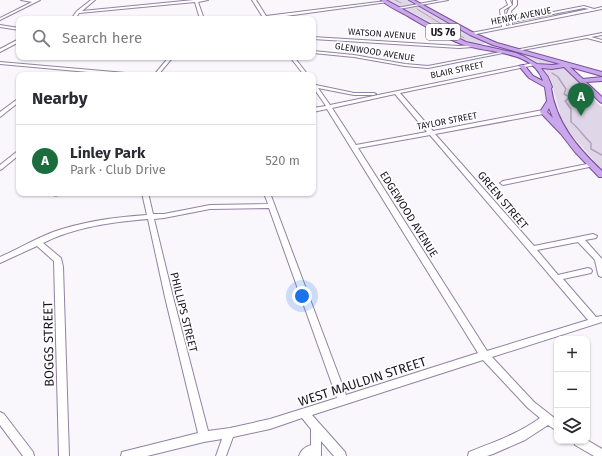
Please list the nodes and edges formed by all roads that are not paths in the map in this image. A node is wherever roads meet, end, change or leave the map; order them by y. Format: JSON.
{"nodes":[{"id":1,"x":23,"y":0,"type":"edge"},
{"id":2,"x":93,"y":0,"type":"edge"},
{"id":3,"x":150,"y":0,"type":"edge"},
{"id":4,"x":196,"y":0,"type":"edge"},
{"id":5,"x":206,"y":0,"type":"edge"},
{"id":6,"x":254,"y":0,"type":"edge"},
{"id":7,"x":411,"y":0,"type":"edge"},
{"id":8,"x":446,"y":0,"type":"edge"},
{"id":9,"x":508,"y":0,"type":"edge"},
{"id":10,"x":516,"y":0,"type":"edge"},
{"id":11,"x":37,"y":1,"type":"edge"},
{"id":12,"x":385,"y":1,"type":"edge"},
{"id":13,"x":151,"y":5,"type":"junction"},
{"id":14,"x":419,"y":5,"type":"junction"},
{"id":15,"x":399,"y":8,"type":"junction"},
{"id":16,"x":602,"y":8,"type":"edge"},
{"id":17,"x":596,"y":9,"type":"junction"},
{"id":18,"x":78,"y":12,"type":"junction"},
{"id":19,"x":75,"y":16,"type":"edge"},
{"id":20,"x":201,"y":16,"type":"edge"},
{"id":21,"x":265,"y":16,"type":"edge"},
{"id":22,"x":280,"y":16,"type":"edge"},
{"id":23,"x":0,"y":19,"type":"edge"},
{"id":24,"x":510,"y":21,"type":"junction"},
{"id":25,"x":0,"y":26,"type":"edge"},
{"id":26,"x":512,"y":26,"type":"junction"},
{"id":27,"x":504,"y":28,"type":"junction"},
{"id":28,"x":16,"y":29,"type":"edge"},
{"id":29,"x":472,"y":34,"type":"junction"},
{"id":30,"x":602,"y":34,"type":"edge"},
{"id":31,"x":585,"y":37,"type":"junction"},
{"id":32,"x":316,"y":38,"type":"edge"},
{"id":33,"x":602,"y":41,"type":"edge"},
{"id":34,"x":16,"y":42,"type":"edge"},
{"id":35,"x":495,"y":44,"type":"junction"},
{"id":36,"x":474,"y":46,"type":"junction"},
{"id":37,"x":481,"y":48,"type":"junction"},
{"id":38,"x":517,"y":50,"type":"junction"},
{"id":39,"x":0,"y":51,"type":"edge"},
{"id":40,"x":316,"y":52,"type":"edge"},
{"id":41,"x":506,"y":52,"type":"junction"},
{"id":42,"x":168,"y":60,"type":"edge"},
{"id":43,"x":294,"y":60,"type":"edge"},
{"id":44,"x":0,"y":63,"type":"edge"},
{"id":45,"x":565,"y":64,"type":"junction"},
{"id":46,"x":535,"y":65,"type":"junction"},
{"id":47,"x":522,"y":66,"type":"junction"},
{"id":48,"x":57,"y":69,"type":"junction"},
{"id":49,"x":54,"y":72,"type":"edge"},
{"id":50,"x":86,"y":72,"type":"edge"},
{"id":51,"x":158,"y":72,"type":"edge"},
{"id":52,"x":304,"y":72,"type":"edge"},
{"id":53,"x":602,"y":74,"type":"edge"},
{"id":54,"x":602,"y":79,"type":"edge"},
{"id":55,"x":582,"y":81,"type":"junction"},
{"id":56,"x":316,"y":85,"type":"edge"},
{"id":57,"x":549,"y":87,"type":"junction"},
{"id":58,"x":316,"y":88,"type":"edge"},
{"id":59,"x":396,"y":92,"type":"junction"},
{"id":60,"x":384,"y":95,"type":"junction"},
{"id":61,"x":550,"y":101,"type":"junction"},
{"id":62,"x":602,"y":101,"type":"edge"},
{"id":63,"x":16,"y":102,"type":"edge"},
{"id":64,"x":329,"y":107,"type":"junction"},
{"id":65,"x":316,"y":109,"type":"edge"},
{"id":66,"x":543,"y":112,"type":"junction"},
{"id":67,"x":0,"y":115,"type":"edge"},
{"id":68,"x":432,"y":132,"type":"junction"},
{"id":69,"x":568,"y":138,"type":"junction"},
{"id":70,"x":354,"y":147,"type":"junction"},
{"id":71,"x":16,"y":155,"type":"edge"},
{"id":72,"x":592,"y":166,"type":"junction"},
{"id":73,"x":0,"y":168,"type":"edge"},
{"id":74,"x":602,"y":174,"type":"edge"},
{"id":75,"x":503,"y":183,"type":"dead end"},
{"id":76,"x":146,"y":196,"type":"edge"},
{"id":77,"x":268,"y":196,"type":"edge"},
{"id":78,"x":272,"y":206,"type":"junction"},
{"id":79,"x":151,"y":217,"type":"junction"},
{"id":80,"x":593,"y":236,"type":"dead end"},
{"id":81,"x":580,"y":239,"type":"junction"},
{"id":82,"x":37,"y":242,"type":"junction"},
{"id":83,"x":532,"y":249,"type":"junction"},
{"id":84,"x":0,"y":260,"type":"edge"},
{"id":85,"x":588,"y":271,"type":"dead end"},
{"id":86,"x":602,"y":274,"type":"edge"},
{"id":87,"x":556,"y":278,"type":"junction"},
{"id":88,"x":598,"y":320,"type":"edge"},
{"id":89,"x":485,"y":356,"type":"junction"},
{"id":90,"x":343,"y":400,"type":"junction"},
{"id":91,"x":304,"y":413,"type":"junction"},
{"id":92,"x":0,"y":417,"type":"edge"},
{"id":93,"x":547,"y":419,"type":"junction"},
{"id":94,"x":554,"y":424,"type":"edge"},
{"id":95,"x":316,"y":428,"type":"junction"},
{"id":96,"x":230,"y":433,"type":"junction"},
{"id":97,"x":204,"y":436,"type":"junction"},
{"id":98,"x":584,"y":444,"type":"edge"},
{"id":99,"x":315,"y":453,"type":"edge"},
{"id":100,"x":602,"y":455,"type":"edge"},
{"id":101,"x":29,"y":456,"type":"edge"},
{"id":102,"x":64,"y":456,"type":"edge"},
{"id":103,"x":126,"y":456,"type":"edge"},
{"id":104,"x":221,"y":456,"type":"edge"},
{"id":105,"x":304,"y":456,"type":"edge"},
{"id":106,"x":340,"y":456,"type":"edge"},
{"id":107,"x":473,"y":456,"type":"edge"}],
"edges":[{"from":1,"to":11,"type":"street"},
{"from":2,"to":18,"type":"street"},
{"from":3,"to":13,"type":"street"},
{"from":4,"to":5,"type":"street"},
{"from":4,"to":13,"type":"street"},
{"from":4,"to":20,"type":"street"},
{"from":6,"to":21,"type":"street"},
{"from":7,"to":14,"type":"main road","number":"US 76"},
{"from":8,"to":14,"type":"street"},
{"from":9,"to":27,"type":"street"},
{"from":10,"to":24,"type":"street"},
{"from":11,"to":23,"type":"street"},
{"from":12,"to":15,"type":"main road","number":"US 76"},
{"from":12,"to":22,"type":"street"},
{"from":13,"to":18,"type":"street"},
{"from":14,"to":15,"type":"street"},
{"from":14,"to":29,"type":"main road","number":"US 76"},
{"from":15,"to":36,"type":"main road","number":"US 76"},
{"from":16,"to":17,"type":"street","name":"HENRY AVENUE"},
{"from":17,"to":24,"type":"street","name":"HENRY AVENUE"},
{"from":17,"to":26,"type":"street","name":"HENRY AVENUE"},
{"from":18,"to":19,"type":"street"},
{"from":24,"to":26,"type":"street"},
{"from":25,"to":28,"type":"street"},
{"from":26,"to":27,"type":"street","name":"HENRY AVENUE"},
{"from":27,"to":29,"type":"street","name":"HENRY AVENUE"},
{"from":29,"to":35,"type":"main road","number":"US 76"},
{"from":30,"to":31,"type":"street"},
{"from":31,"to":33,"type":"street"},
{"from":31,"to":38,"type":"street"},
{"from":32,"to":36,"type":"street","name":"WATSON AVENUE"},
{"from":34,"to":39,"type":"street"},
{"from":35,"to":37,"type":"main road"},
{"from":35,"to":38,"type":"main road","number":"US 76"},
{"from":36,"to":37,"type":"main road","number":"US 76"},
{"from":37,"to":41,"type":"main road","number":"US 76"},
{"from":38,"to":45,"type":"main road","number":"US 76"},
{"from":40,"to":41,"type":"street","name":"GLENWOOD AVENUE"},
{"from":41,"to":46,"type":"main road","number":"US 76"},
{"from":42,"to":51,"type":"street"},
{"from":43,"to":52,"type":"street"},
{"from":44,"to":48,"type":"street"},
{"from":45,"to":46,"type":"main road"},
{"from":45,"to":53,"type":"main road"},
{"from":45,"to":55,"type":"main road","number":"US 76"},
{"from":46,"to":47,"type":"street","name":"BLAIR STREET"},
{"from":46,"to":57,"type":"main road"},
{"from":47,"to":57,"type":"main road"},
{"from":47,"to":59,"type":"street","name":"BLAIR STREET"},
{"from":48,"to":49,"type":"street"},
{"from":48,"to":50,"type":"street"},
{"from":54,"to":55,"type":"main road"},
{"from":55,"to":62,"type":"main road","number":"US 76"},
{"from":56,"to":60,"type":"street","name":"BLAIR STREET"},
{"from":57,"to":61,"type":"main road"},
{"from":58,"to":64,"type":"street","name":"EDGEWOOD AVENUE"},
{"from":59,"to":60,"type":"street","name":"BLAIR STREET"},
{"from":59,"to":68,"type":"street","name":"GREEN STREET"},
{"from":60,"to":64,"type":"street","name":"BLAIR STREET"},
{"from":61,"to":66,"type":"main road"},
{"from":61,"to":69,"type":"main road"},
{"from":63,"to":67,"type":"street"},
{"from":64,"to":65,"type":"street","name":"BLAIR STREET"},
{"from":64,"to":70,"type":"street","name":"EDGEWOOD AVENUE"},
{"from":66,"to":68,"type":"street","name":"TAYLOR STREET"},
{"from":66,"to":69,"type":"main road"},
{"from":68,"to":70,"type":"street","name":"TAYLOR STREET"},
{"from":68,"to":83,"type":"street","name":"GREEN STREET"},
{"from":69,"to":72,"type":"main road"},
{"from":70,"to":89,"type":"street","name":"EDGEWOOD AVENUE"},
{"from":71,"to":73,"type":"street"},
{"from":72,"to":74,"type":"main road"},
{"from":72,"to":75,"type":"street"},
{"from":76,"to":79,"type":"street","name":"PHILLIPS STREET"},
{"from":77,"to":78,"type":"street"},
{"from":78,"to":79,"type":"street"},
{"from":78,"to":90,"type":"street"},
{"from":79,"to":82,"type":"street"},
{"from":79,"to":97,"type":"street","name":"PHILLIPS STREET"},
{"from":80,"to":81,"type":"street"},
{"from":81,"to":83,"type":"street"},
{"from":81,"to":86,"type":"street"},
{"from":82,"to":84,"type":"street"},
{"from":82,"to":102,"type":"street","name":"BOGGS STREET"},
{"from":83,"to":87,"type":"street","name":"GREEN STREET"},
{"from":85,"to":87,"type":"street"},
{"from":87,"to":88,"type":"street","name":"GREEN STREET"},
{"from":88,"to":89,"type":"street","name":"WEST MAULDIN STREET"},
{"from":89,"to":90,"type":"street","name":"WEST MAULDIN STREET"},
{"from":89,"to":93,"type":"street","name":"EDGEWOOD AVENUE"},
{"from":90,"to":91,"type":"street","name":"WEST MAULDIN STREET"},
{"from":91,"to":95,"type":"street"},
{"from":91,"to":96,"type":"street","name":"WEST MAULDIN STREET"},
{"from":92,"to":101,"type":"street"},
{"from":93,"to":94,"type":"street","name":"EDGEWOOD AVENUE"},
{"from":93,"to":107,"type":"street"},
{"from":95,"to":99,"type":"street"},
{"from":95,"to":106,"type":"street"},
{"from":96,"to":97,"type":"street","name":"WEST MAULDIN STREET"},
{"from":96,"to":104,"type":"street"},
{"from":97,"to":103,"type":"street","name":"WEST MAULDIN STREET"},
{"from":98,"to":100,"type":"street"},
{"from":99,"to":105,"type":"street"}]}
